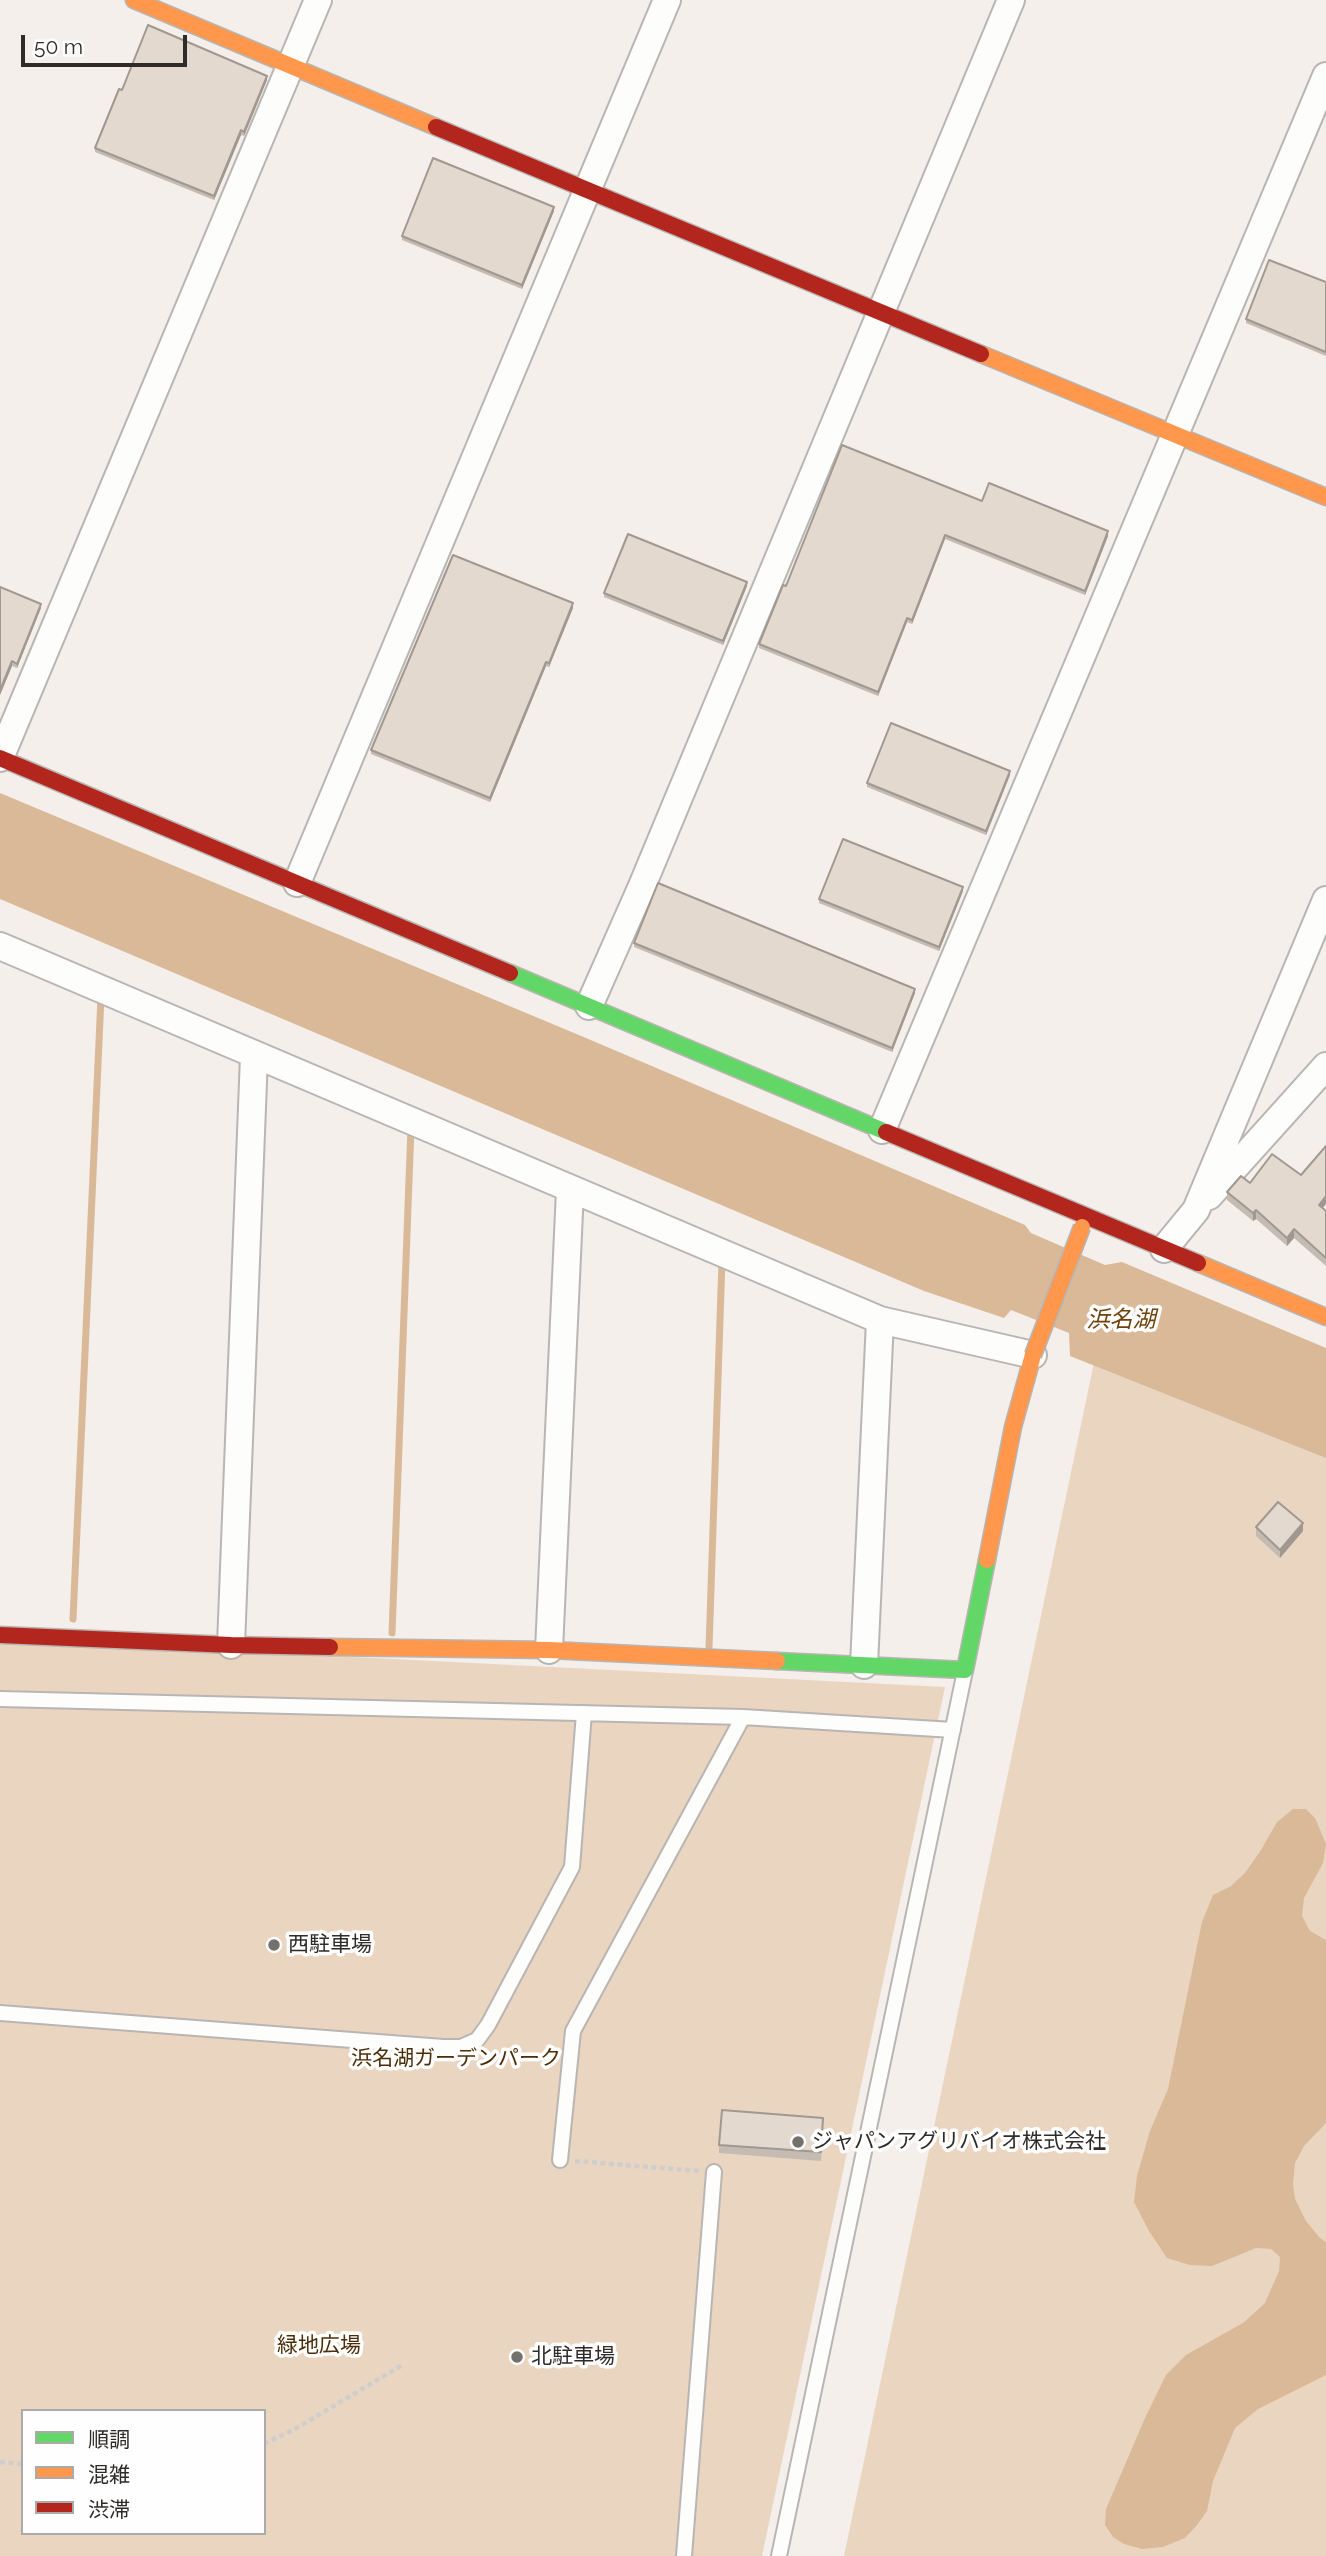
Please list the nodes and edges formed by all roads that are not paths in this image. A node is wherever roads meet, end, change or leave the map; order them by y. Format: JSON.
{"nodes":[{"id":1,"x":134,"y":0,"type":"edge"},
{"id":2,"x":318,"y":0,"type":"edge"},
{"id":3,"x":667,"y":0,"type":"edge"},
{"id":4,"x":1011,"y":0,"type":"edge"},
{"id":5,"x":290,"y":66,"type":"junction"},
{"id":6,"x":1326,"y":76,"type":"edge"},
{"id":7,"x":586,"y":191,"type":"junction"},
{"id":8,"x":882,"y":312,"type":"junction"},
{"id":9,"x":1176,"y":436,"type":"junction"},
{"id":10,"x":1326,"y":497,"type":"edge"},
{"id":11,"x":0,"y":758,"type":"edge"},
{"id":12,"x":297,"y":883,"type":"junction"},
{"id":13,"x":1326,"y":900,"type":"edge"},
{"id":14,"x":0,"y":946,"type":"edge"},
{"id":15,"x":589,"y":1006,"type":"junction"},
{"id":16,"x":254,"y":1056,"type":"junction"},
{"id":17,"x":1326,"y":1066,"type":"edge"},
{"id":18,"x":882,"y":1130,"type":"junction"},
{"id":19,"x":570,"y":1190,"type":"junction"},
{"id":20,"x":1196,"y":1210,"type":"junction"},
{"id":21,"x":1084,"y":1222,"type":"junction"},
{"id":22,"x":1164,"y":1249,"type":"junction"},
{"id":23,"x":1326,"y":1317,"type":"edge"},
{"id":24,"x":880,"y":1320,"type":"junction"},
{"id":25,"x":1033,"y":1355,"type":"junction"},
{"id":26,"x":0,"y":1635,"type":"edge"},
{"id":27,"x":231,"y":1644,"type":"junction"},
{"id":28,"x":550,"y":1650,"type":"junction"},
{"id":29,"x":864,"y":1665,"type":"junction"},
{"id":30,"x":965,"y":1670,"type":"junction"},
{"id":31,"x":0,"y":1699,"type":"edge"},
{"id":32,"x":584,"y":1713,"type":"junction"},
{"id":33,"x":743,"y":1717,"type":"junction"},
{"id":34,"x":953,"y":1730,"type":"junction"},
{"id":35,"x":0,"y":2012,"type":"edge"},
{"id":36,"x":560,"y":2160,"type":"road end"},
{"id":37,"x":714,"y":2172,"type":"road end"},
{"id":38,"x":684,"y":2556,"type":"edge"},
{"id":39,"x":779,"y":2556,"type":"edge"}],
"edges":[{"from":1,"to":5,"type":"street"},
{"from":2,"to":5,"type":"street"},
{"from":3,"to":7,"type":"street"},
{"from":4,"to":8,"type":"street"},
{"from":5,"to":7,"type":"street"},
{"from":5,"to":11,"type":"street"},
{"from":6,"to":9,"type":"street"},
{"from":7,"to":8,"type":"street"},
{"from":7,"to":12,"type":"street"},
{"from":8,"to":9,"type":"street"},
{"from":8,"to":15,"type":"street"},
{"from":9,"to":10,"type":"street"},
{"from":9,"to":18,"type":"street"},
{"from":11,"to":12,"type":"street"},
{"from":12,"to":15,"type":"street"},
{"from":13,"to":20,"type":"street"},
{"from":14,"to":16,"type":"street"},
{"from":15,"to":18,"type":"street"},
{"from":16,"to":19,"type":"street"},
{"from":16,"to":27,"type":"street"},
{"from":17,"to":20,"type":"street"},
{"from":18,"to":21,"type":"street"},
{"from":19,"to":24,"type":"street"},
{"from":19,"to":28,"type":"street"},
{"from":20,"to":22,"type":"street"},
{"from":21,"to":22,"type":"street"},
{"from":21,"to":25,"type":"street","bridge":true},
{"from":22,"to":23,"type":"street"},
{"from":24,"to":25,"type":"street"},
{"from":24,"to":29,"type":"street"},
{"from":25,"to":30,"type":"street"},
{"from":26,"to":27,"type":"street"},
{"from":27,"to":28,"type":"street"},
{"from":28,"to":29,"type":"street"},
{"from":29,"to":30,"type":"street"},
{"from":30,"to":34,"type":"lane"},
{"from":31,"to":32,"type":"lane"},
{"from":32,"to":33,"type":"lane"},
{"from":32,"to":35,"type":"lane"},
{"from":33,"to":34,"type":"lane"},
{"from":33,"to":36,"type":"lane"},
{"from":34,"to":39,"type":"lane"},
{"from":37,"to":38,"type":"lane"}]}
